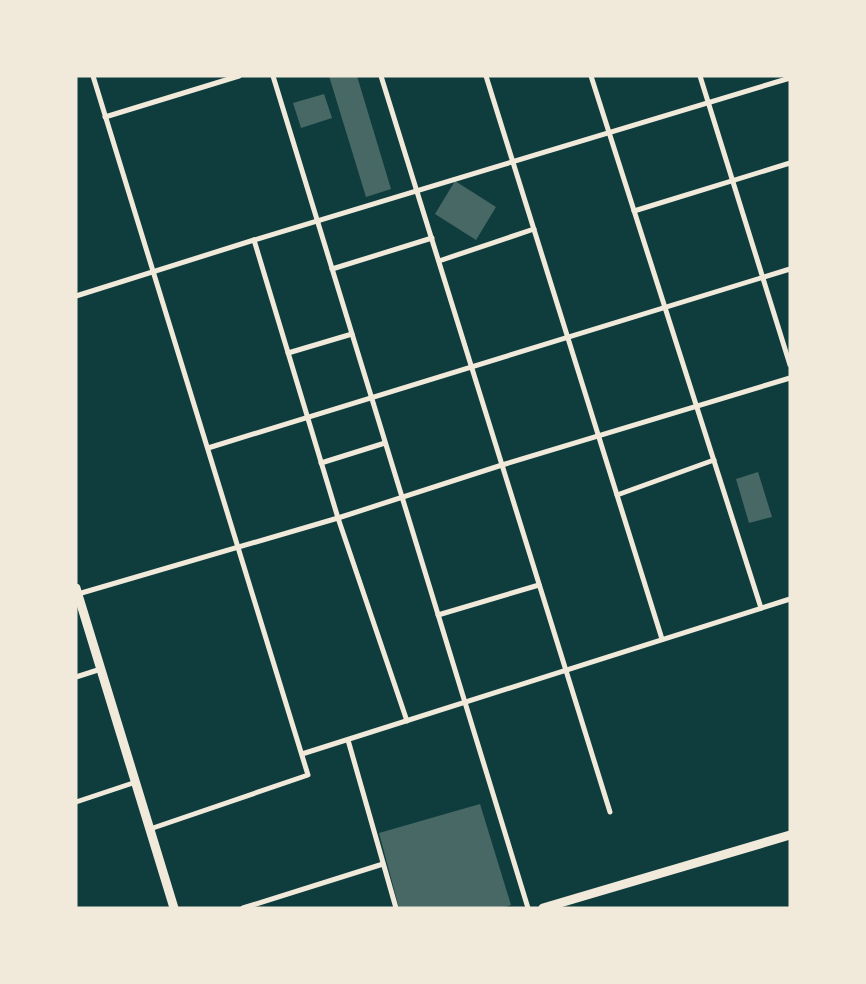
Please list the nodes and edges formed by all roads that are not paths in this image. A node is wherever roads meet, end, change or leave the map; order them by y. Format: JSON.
{"nodes":[{"id":1,"x":93,"y":76,"type":"edge"},
{"id":2,"x":238,"y":76,"type":"edge"},
{"id":3,"x":273,"y":76,"type":"edge"},
{"id":4,"x":381,"y":76,"type":"edge"},
{"id":5,"x":486,"y":76,"type":"edge"},
{"id":6,"x":591,"y":76,"type":"edge"},
{"id":7,"x":700,"y":76,"type":"edge"},
{"id":8,"x":790,"y":78,"type":"edge"},
{"id":9,"x":708,"y":102,"type":"junction"},
{"id":10,"x":105,"y":117,"type":"junction"},
{"id":11,"x":609,"y":132,"type":"junction"},
{"id":12,"x":513,"y":161,"type":"junction"},
{"id":13,"x":790,"y":163,"type":"edge"},
{"id":14,"x":733,"y":181,"type":"junction"},
{"id":15,"x":417,"y":190,"type":"junction"},
{"id":16,"x":634,"y":211,"type":"junction"},
{"id":17,"x":317,"y":220,"type":"junction"},
{"id":18,"x":534,"y":229,"type":"junction"},
{"id":19,"x":432,"y":238,"type":"junction"},
{"id":20,"x":254,"y":240,"type":"junction"},
{"id":21,"x":439,"y":261,"type":"junction"},
{"id":22,"x":332,"y":269,"type":"junction"},
{"id":23,"x":790,"y":269,"type":"edge"},
{"id":24,"x":153,"y":272,"type":"junction"},
{"id":25,"x":763,"y":277,"type":"junction"},
{"id":26,"x":76,"y":296,"type":"edge"},
{"id":27,"x":665,"y":308,"type":"junction"},
{"id":28,"x":352,"y":334,"type":"junction"},
{"id":29,"x":568,"y":338,"type":"junction"},
{"id":30,"x":288,"y":354,"type":"junction"},
{"id":31,"x":790,"y":365,"type":"edge"},
{"id":32,"x":472,"y":367,"type":"junction"},
{"id":33,"x":790,"y":378,"type":"edge"},
{"id":34,"x":372,"y":398,"type":"junction"},
{"id":35,"x":697,"y":406,"type":"junction"},
{"id":36,"x":307,"y":418,"type":"junction"},
{"id":37,"x":598,"y":436,"type":"junction"},
{"id":38,"x":386,"y":443,"type":"junction"},
{"id":39,"x":208,"y":448,"type":"junction"},
{"id":40,"x":714,"y":460,"type":"junction"},
{"id":41,"x":321,"y":463,"type":"junction"},
{"id":42,"x":502,"y":465,"type":"junction"},
{"id":43,"x":617,"y":495,"type":"junction"},
{"id":44,"x":402,"y":497,"type":"junction"},
{"id":45,"x":338,"y":518,"type":"junction"},
{"id":46,"x":238,"y":547,"type":"junction"},
{"id":47,"x":539,"y":585,"type":"junction"},
{"id":48,"x":77,"y":591,"type":"edge"},
{"id":49,"x":790,"y":599,"type":"edge"},
{"id":50,"x":761,"y":608,"type":"junction"},
{"id":51,"x":438,"y":615,"type":"junction"},
{"id":52,"x":662,"y":640,"type":"junction"},
{"id":53,"x":101,"y":670,"type":"junction"},
{"id":54,"x":566,"y":670,"type":"junction"},
{"id":55,"x":76,"y":677,"type":"edge"},
{"id":56,"x":465,"y":702,"type":"junction"},
{"id":57,"x":407,"y":721,"type":"junction"},
{"id":58,"x":348,"y":740,"type":"junction"},
{"id":59,"x":302,"y":754,"type":"junction"},
{"id":60,"x":136,"y":782,"type":"junction"},
{"id":61,"x":76,"y":802,"type":"edge"},
{"id":62,"x":610,"y":812,"type":"dead end"},
{"id":63,"x":150,"y":829,"type":"junction"},
{"id":64,"x":790,"y":835,"type":"edge"},
{"id":65,"x":383,"y":864,"type":"junction"},
{"id":66,"x":174,"y":908,"type":"edge"},
{"id":67,"x":243,"y":908,"type":"edge"},
{"id":68,"x":396,"y":908,"type":"edge"},
{"id":69,"x":528,"y":908,"type":"edge"},
{"id":70,"x":543,"y":908,"type":"edge"}],
"edges":[{"from":1,"to":10,"type":"street"},
{"from":2,"to":10,"type":"street"},
{"from":3,"to":17,"type":"street"},
{"from":4,"to":15,"type":"street"},
{"from":5,"to":12,"type":"street"},
{"from":6,"to":11,"type":"street"},
{"from":7,"to":9,"type":"street"},
{"from":8,"to":9,"type":"street"},
{"from":9,"to":11,"type":"street"},
{"from":9,"to":14,"type":"street"},
{"from":10,"to":24,"type":"street"},
{"from":11,"to":12,"type":"street"},
{"from":11,"to":16,"type":"street"},
{"from":12,"to":15,"type":"street"},
{"from":12,"to":18,"type":"street"},
{"from":13,"to":14,"type":"street"},
{"from":14,"to":16,"type":"street"},
{"from":14,"to":25,"type":"street"},
{"from":15,"to":17,"type":"street"},
{"from":15,"to":19,"type":"street"},
{"from":16,"to":27,"type":"street"},
{"from":17,"to":20,"type":"street"},
{"from":17,"to":22,"type":"street"},
{"from":18,"to":21,"type":"street"},
{"from":18,"to":29,"type":"street"},
{"from":19,"to":21,"type":"street"},
{"from":19,"to":22,"type":"street"},
{"from":20,"to":24,"type":"street"},
{"from":20,"to":30,"type":"street"},
{"from":21,"to":32,"type":"street"},
{"from":22,"to":28,"type":"street"},
{"from":23,"to":25,"type":"street"},
{"from":24,"to":26,"type":"street"},
{"from":24,"to":39,"type":"street"},
{"from":25,"to":27,"type":"street"},
{"from":25,"to":31,"type":"street"},
{"from":27,"to":29,"type":"street"},
{"from":27,"to":35,"type":"street"},
{"from":28,"to":30,"type":"street"},
{"from":28,"to":34,"type":"street"},
{"from":29,"to":32,"type":"street"},
{"from":29,"to":37,"type":"street"},
{"from":30,"to":36,"type":"street"},
{"from":32,"to":34,"type":"street"},
{"from":32,"to":42,"type":"street"},
{"from":33,"to":35,"type":"street"},
{"from":34,"to":36,"type":"street"},
{"from":34,"to":38,"type":"street"},
{"from":35,"to":37,"type":"street"},
{"from":35,"to":40,"type":"street"},
{"from":36,"to":39,"type":"street"},
{"from":36,"to":41,"type":"street"},
{"from":37,"to":42,"type":"street"},
{"from":37,"to":43,"type":"street"},
{"from":38,"to":41,"type":"street"},
{"from":38,"to":44,"type":"street"},
{"from":39,"to":46,"type":"street"},
{"from":40,"to":43,"type":"street"},
{"from":40,"to":50,"type":"street"},
{"from":41,"to":45,"type":"street"},
{"from":42,"to":44,"type":"street"},
{"from":42,"to":47,"type":"street"},
{"from":43,"to":52,"type":"street"},
{"from":44,"to":45,"type":"street"},
{"from":44,"to":51,"type":"street"},
{"from":45,"to":46,"type":"street"},
{"from":45,"to":57,"type":"street"},
{"from":46,"to":48,"type":"street"},
{"from":46,"to":59,"type":"street"},
{"from":47,"to":51,"type":"street"},
{"from":47,"to":54,"type":"street"},
{"from":48,"to":53,"type":"street"},
{"from":49,"to":50,"type":"street"},
{"from":50,"to":52,"type":"street"},
{"from":51,"to":56,"type":"street"},
{"from":52,"to":54,"type":"street"},
{"from":53,"to":55,"type":"street"},
{"from":53,"to":60,"type":"street"},
{"from":54,"to":56,"type":"street"},
{"from":54,"to":62,"type":"street"},
{"from":56,"to":57,"type":"street"},
{"from":56,"to":69,"type":"street"},
{"from":57,"to":58,"type":"street"},
{"from":58,"to":59,"type":"street"},
{"from":58,"to":65,"type":"street"},
{"from":59,"to":63,"type":"street"},
{"from":60,"to":61,"type":"street"},
{"from":60,"to":63,"type":"street"},
{"from":63,"to":66,"type":"street"},
{"from":64,"to":70,"type":"street"},
{"from":65,"to":67,"type":"street"},
{"from":65,"to":68,"type":"street"}]}
